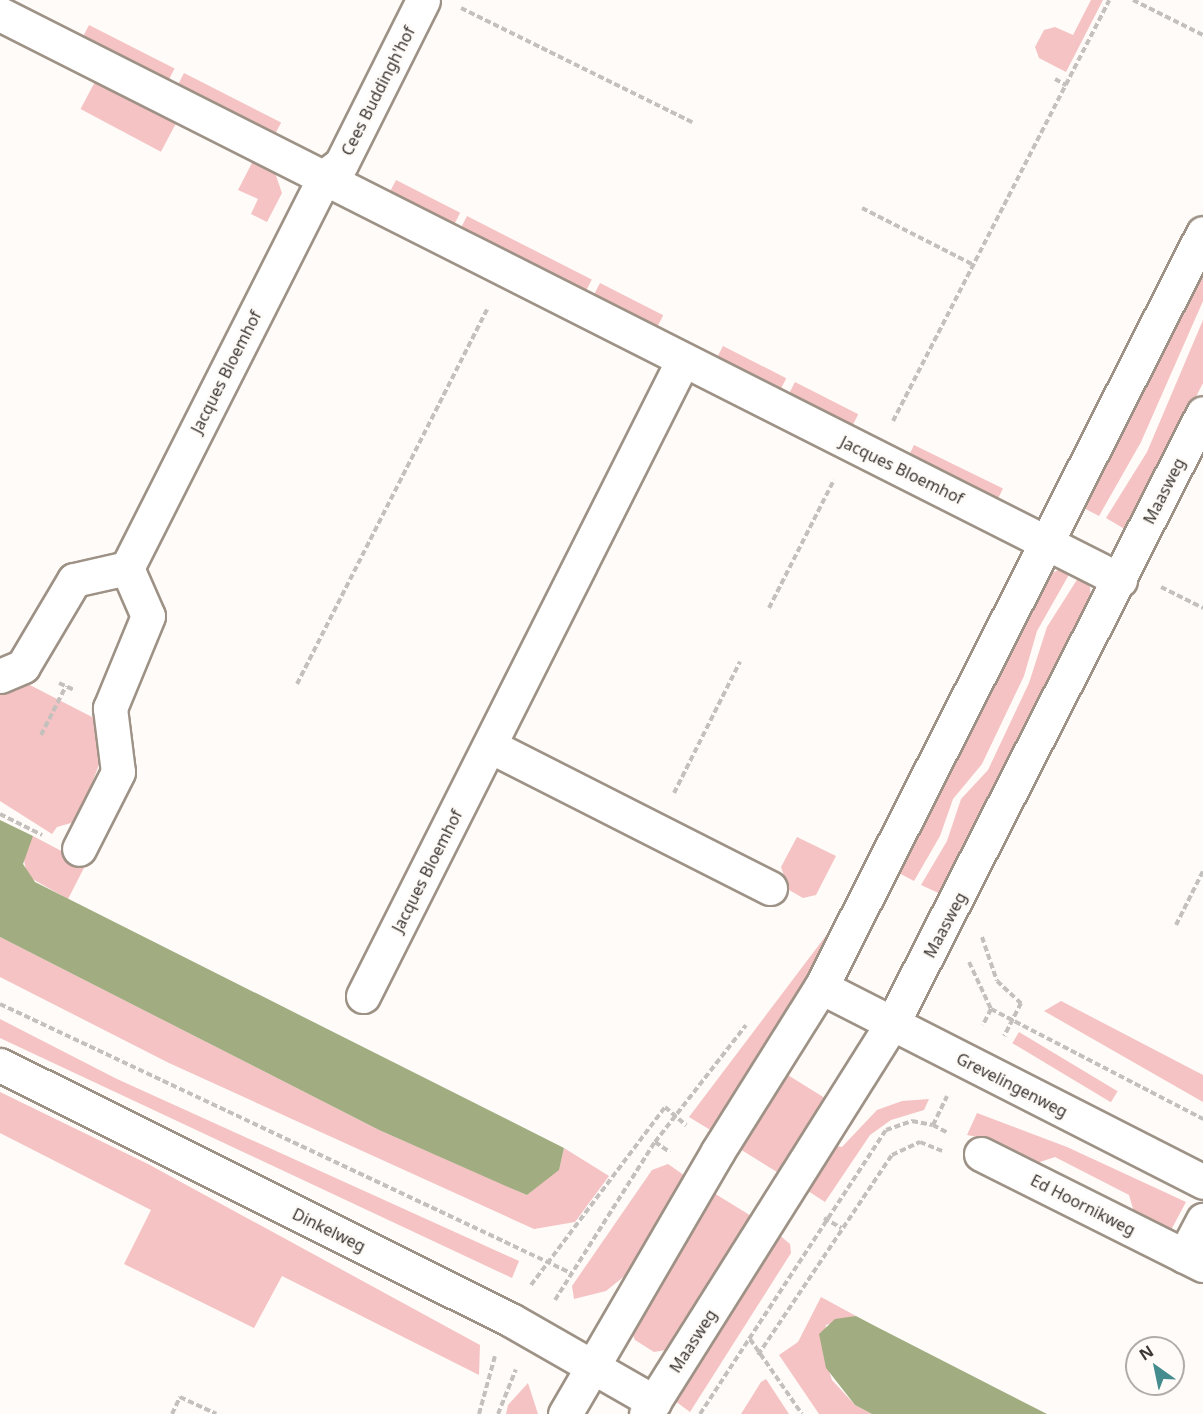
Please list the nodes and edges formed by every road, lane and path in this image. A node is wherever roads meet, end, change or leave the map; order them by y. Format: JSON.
{"nodes":[{"id":1,"x":423,"y":0,"type":"edge"},
{"id":2,"x":1109,"y":0,"type":"edge"},
{"id":3,"x":1133,"y":0,"type":"edge"},
{"id":4,"x":455,"y":5,"type":"dead end"},
{"id":5,"x":0,"y":14,"type":"edge"},
{"id":6,"x":1203,"y":35,"type":"edge"},
{"id":7,"x":1055,"y":79,"type":"dead end"},
{"id":8,"x":1066,"y":85,"type":"junction"},
{"id":9,"x":692,"y":122,"type":"dead end"},
{"id":10,"x":325,"y":176,"type":"junction"},
{"id":11,"x":862,"y":208,"type":"dead end"},
{"id":12,"x":1203,"y":233,"type":"edge"},
{"id":13,"x":974,"y":265,"type":"junction"},
{"id":14,"x":507,"y":271,"type":"junction"},
{"id":15,"x":682,"y":362,"type":"junction"},
{"id":16,"x":1203,"y":413,"type":"edge"},
{"id":17,"x":863,"y":451,"type":"junction"},
{"id":18,"x":1047,"y":540,"type":"junction"},
{"id":19,"x":128,"y":568,"type":"junction"},
{"id":20,"x":1122,"y":575,"type":"junction"},
{"id":21,"x":769,"y":608,"type":"dead end"},
{"id":22,"x":1203,"y":608,"type":"edge"},
{"id":23,"x":740,"y":662,"type":"dead end"},
{"id":24,"x":12,"y":671,"type":"edge"},
{"id":25,"x":297,"y":684,"type":"dead end"},
{"id":26,"x":66,"y":686,"type":"junction"},
{"id":27,"x":110,"y":708,"type":"junction"},
{"id":28,"x":41,"y":735,"type":"dead end"},
{"id":29,"x":490,"y":746,"type":"junction"},
{"id":30,"x":0,"y":814,"type":"edge"},
{"id":31,"x":655,"y":831,"type":"junction"},
{"id":32,"x":36,"y":832,"type":"dead end"},
{"id":33,"x":79,"y":849,"type":"dead end"},
{"id":34,"x":1203,"y":871,"type":"edge"},
{"id":35,"x":770,"y":888,"type":"dead end"},
{"id":36,"x":1176,"y":925,"type":"dead end"},
{"id":37,"x":821,"y":987,"type":"junction"},
{"id":38,"x":363,"y":996,"type":"dead end"},
{"id":39,"x":0,"y":1004,"type":"edge"},
{"id":40,"x":991,"y":1009,"type":"dead end"},
{"id":41,"x":750,"y":1019,"type":"dead end"},
{"id":42,"x":893,"y":1022,"type":"junction"},
{"id":43,"x":0,"y":1065,"type":"edge"},
{"id":44,"x":1203,"y":1119,"type":"edge"},
{"id":45,"x":981,"y":1154,"type":"dead end"},
{"id":46,"x":1203,"y":1182,"type":"edge"},
{"id":47,"x":1203,"y":1220,"type":"edge"},
{"id":48,"x":812,"y":1240,"type":"dead end"},
{"id":49,"x":1194,"y":1260,"type":"edge"},
{"id":50,"x":572,"y":1273,"type":"junction"},
{"id":51,"x":535,"y":1334,"type":"junction"},
{"id":52,"x":750,"y":1340,"type":"junction"},
{"id":53,"x":591,"y":1364,"type":"junction"},
{"id":54,"x":650,"y":1408,"type":"edge"},
{"id":55,"x":172,"y":1414,"type":"edge"},
{"id":56,"x":216,"y":1414,"type":"edge"},
{"id":57,"x":498,"y":1414,"type":"edge"},
{"id":58,"x":565,"y":1414,"type":"edge"},
{"id":59,"x":700,"y":1414,"type":"edge"},
{"id":60,"x":802,"y":1414,"type":"edge"}],
"edges":[{"from":1,"to":10,"type":"street","name":"Cees Buddingh'hof"},
{"from":2,"to":8,"type":"path"},
{"from":3,"to":6,"type":"path"},
{"from":4,"to":9,"type":"path"},
{"from":5,"to":10,"type":"street","name":"Jacques Bloemhof"},
{"from":7,"to":8,"type":"path"},
{"from":8,"to":13,"type":"path"},
{"from":10,"to":14,"type":"street","name":"Jacques Bloemhof"},
{"from":10,"to":19,"type":"street","name":"Jacques Bloemhof"},
{"from":11,"to":13,"type":"path"},
{"from":12,"to":18,"type":"street"},
{"from":13,"to":17,"type":"path"},
{"from":14,"to":15,"type":"street","name":"Jacques Bloemhof"},
{"from":14,"to":25,"type":"path"},
{"from":15,"to":17,"type":"street","name":"Jacques Bloemhof"},
{"from":15,"to":29,"type":"street","name":"Jacques Bloemhof"},
{"from":16,"to":20,"type":"street","name":"Maasweg"},
{"from":17,"to":18,"type":"street","name":"Jacques Bloemhof"},
{"from":17,"to":21,"type":"path"},
{"from":18,"to":20,"type":"street","name":"Jacques Bloemhof"},
{"from":18,"to":37,"type":"street"},
{"from":19,"to":24,"type":"street"},
{"from":19,"to":27,"type":"street"},
{"from":20,"to":22,"type":"path"},
{"from":20,"to":42,"type":"street","name":"Maasweg"},
{"from":23,"to":31,"type":"path"},
{"from":24,"to":26,"type":"path"},
{"from":26,"to":27,"type":"path"},
{"from":26,"to":28,"type":"path"},
{"from":27,"to":33,"type":"street"},
{"from":29,"to":31,"type":"street"},
{"from":29,"to":38,"type":"street","name":"Jacques Bloemhof"},
{"from":30,"to":32,"type":"path"},
{"from":31,"to":35,"type":"street"},
{"from":34,"to":36,"type":"path"},
{"from":37,"to":42,"type":"street","name":"Grevelingenweg"},
{"from":37,"to":53,"type":"street"},
{"from":39,"to":50,"type":"path"},
{"from":40,"to":44,"type":"path"},
{"from":41,"to":50,"type":"path"},
{"from":42,"to":46,"type":"street","name":"Grevelingenweg"},
{"from":42,"to":54,"type":"street","name":"Maasweg"},
{"from":43,"to":51,"type":"street","name":"Dinkelweg"},
{"from":45,"to":49,"type":"street","name":"Ed Hoornikweg"},
{"from":47,"to":49,"type":"street","name":"Ed Hoornikweg"},
{"from":48,"to":52,"type":"path"},
{"from":50,"to":51,"type":"path"},
{"from":51,"to":53,"type":"street","name":"Dinkelweg"},
{"from":51,"to":57,"type":"path"},
{"from":52,"to":59,"type":"path"},
{"from":52,"to":60,"type":"path"},
{"from":53,"to":54,"type":"street","name":"Dinkelweg"},
{"from":53,"to":58,"type":"street"},
{"from":55,"to":56,"type":"path"}]}
